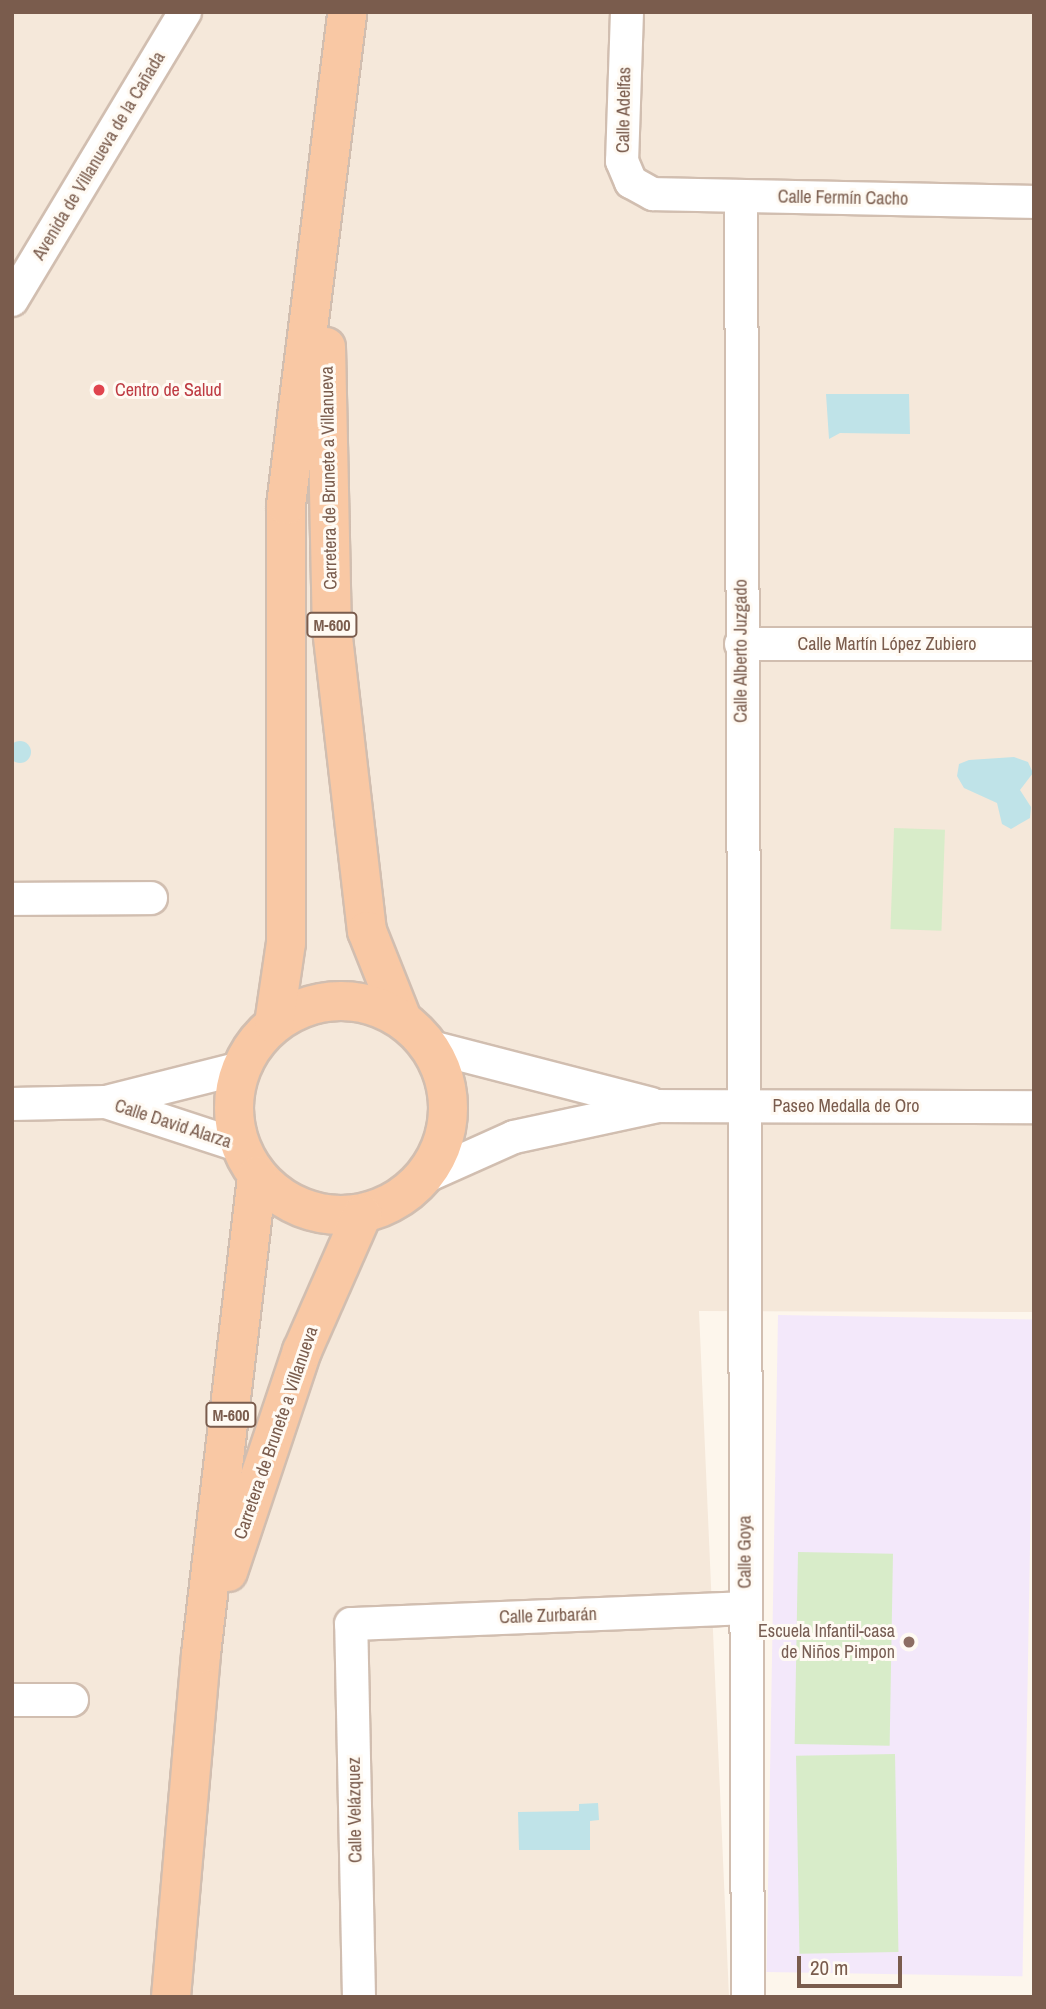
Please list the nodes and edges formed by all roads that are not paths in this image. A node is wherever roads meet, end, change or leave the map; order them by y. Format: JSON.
{"nodes":[{"id":1,"x":185,"y":12,"type":"edge"},
{"id":2,"x":347,"y":12,"type":"edge"},
{"id":3,"x":626,"y":12,"type":"edge"},
{"id":4,"x":653,"y":194,"type":"joint"},
{"id":5,"x":741,"y":196,"type":"junction"},
{"id":6,"x":1034,"y":202,"type":"edge"},
{"id":7,"x":324,"y":222,"type":"junction"},
{"id":8,"x":12,"y":300,"type":"edge"},
{"id":9,"x":741,"y":644,"type":"junction"},
{"id":10,"x":1034,"y":644,"type":"edge"},
{"id":11,"x":150,"y":898,"type":"dead end"},
{"id":12,"x":12,"y":899,"type":"edge"},
{"id":13,"x":402,"y":1019,"type":"junction"},
{"id":14,"x":274,"y":1024,"type":"junction"},
{"id":15,"x":431,"y":1047,"type":"junction"},
{"id":16,"x":242,"y":1068,"type":"junction"},
{"id":17,"x":106,"y":1102,"type":"junction"},
{"id":18,"x":12,"y":1104,"type":"edge"},
{"id":19,"x":659,"y":1106,"type":"junction"},
{"id":20,"x":742,"y":1106,"type":"junction"},
{"id":21,"x":1034,"y":1107,"type":"edge"},
{"id":22,"x":249,"y":1161,"type":"junction"},
{"id":23,"x":427,"y":1176,"type":"junction"},
{"id":24,"x":362,"y":1215,"type":"junction"},
{"id":25,"x":745,"y":1608,"type":"junction"},
{"id":26,"x":351,"y":1624,"type":"joint"},
{"id":27,"x":201,"y":1654,"type":"junction"},
{"id":28,"x":12,"y":1700,"type":"edge"},
{"id":29,"x":72,"y":1700,"type":"dead end"},
{"id":30,"x":171,"y":1997,"type":"edge"},
{"id":31,"x":359,"y":1997,"type":"edge"},
{"id":32,"x":748,"y":1997,"type":"edge"}],
"edges":[{"from":1,"to":8,"type":"street","name":"Avenida de Villanueva de la Cañada"},
{"from":2,"to":7,"type":"highway","name":"Carretera de Brunete a Villanueva","number":"M-600"},
{"from":3,"to":4,"type":"street","name":"Calle Adelfas"},
{"from":4,"to":5,"type":"street","name":"Calle Fermín Cacho"},
{"from":5,"to":6,"type":"street","name":"Calle Fermín Cacho"},
{"from":5,"to":9,"type":"street","name":"Calle Alberto Juzgado"},
{"from":7,"to":13,"type":"highway","name":"Carretera de Brunete a Villanueva","number":"M-600"},
{"from":7,"to":14,"type":"highway","name":"Carretera de Brunete a Villanueva","number":"M-600"},
{"from":9,"to":10,"type":"street","name":"Calle Martín López Zubiero"},
{"from":9,"to":20,"type":"street","name":"Calle Alberto Juzgado"},
{"from":11,"to":12,"type":"street"},
{"from":13,"to":14,"type":"highway","number":"M-600"},
{"from":13,"to":15,"type":"highway","number":"M-600"},
{"from":14,"to":16,"type":"highway","number":"M-600"},
{"from":15,"to":19,"type":"street","name":"Paseo Medalla de Oro"},
{"from":15,"to":23,"type":"highway","number":"M-600"},
{"from":16,"to":17,"type":"street","name":"Calle David Alarza"},
{"from":16,"to":22,"type":"highway","number":"M-600"},
{"from":17,"to":18,"type":"street","name":"Calle David Alarza"},
{"from":17,"to":22,"type":"street","name":"Calle David Alarza"},
{"from":19,"to":20,"type":"street","name":"Paseo Medalla de Oro"},
{"from":19,"to":23,"type":"street","name":"Paseo Medalla de Oro"},
{"from":20,"to":21,"type":"street","name":"Paseo Medalla de Oro"},
{"from":20,"to":25,"type":"street","name":"Calle Goya"},
{"from":22,"to":24,"type":"highway"},
{"from":22,"to":27,"type":"highway","name":"Carretera de Brunete a Villanueva","number":"M-600"},
{"from":23,"to":24,"type":"highway"},
{"from":24,"to":27,"type":"highway","name":"Carretera de Brunete a Villanueva","number":"M-600"},
{"from":25,"to":26,"type":"street","name":"Calle Zurbarán"},
{"from":25,"to":32,"type":"street","name":"Calle Goya"},
{"from":26,"to":31,"type":"street","name":"Calle Velázquez"},
{"from":27,"to":30,"type":"highway","name":"Carretera de Brunete a Villanueva","number":"M-600"},
{"from":28,"to":29,"type":"street"}]}
